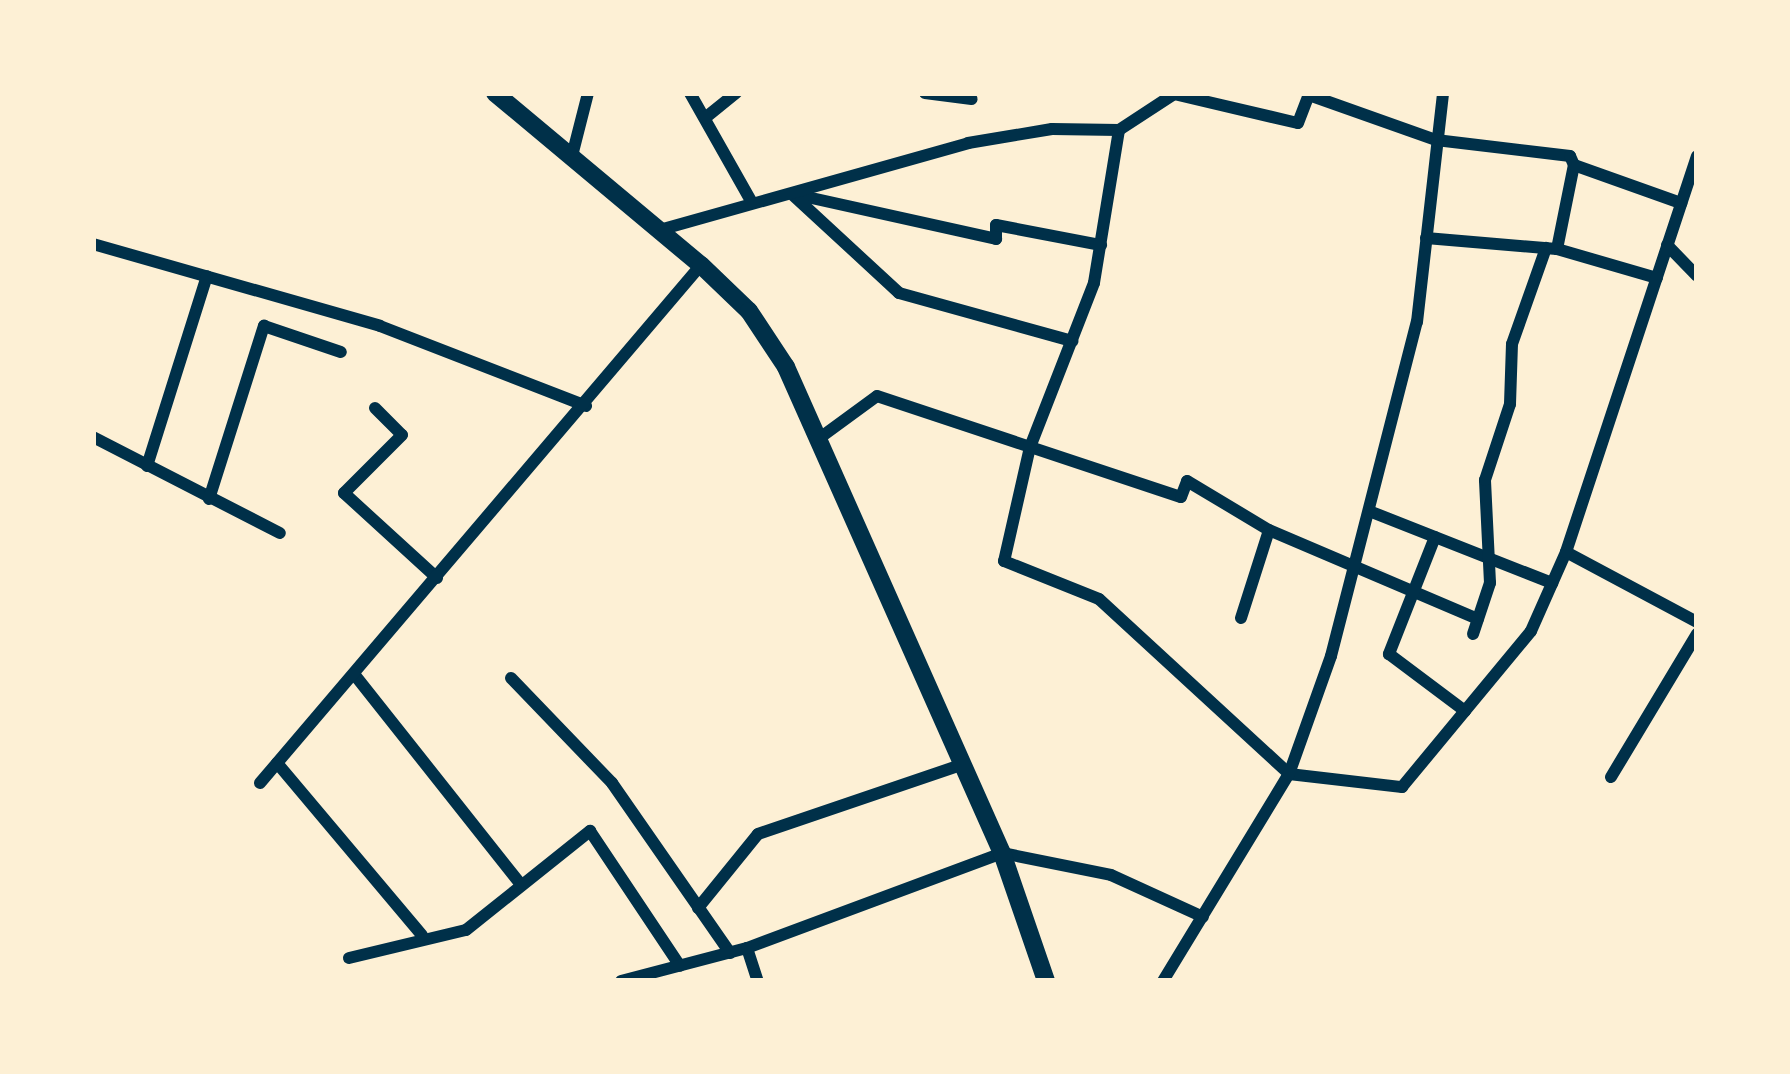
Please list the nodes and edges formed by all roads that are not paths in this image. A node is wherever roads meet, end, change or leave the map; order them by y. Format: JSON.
{"nodes":[{"id":1,"x":495,"y":93,"type":"edge"},
{"id":2,"x":588,"y":93,"type":"edge"},
{"id":3,"x":690,"y":93,"type":"edge"},
{"id":4,"x":736,"y":93,"type":"edge"},
{"id":5,"x":925,"y":93,"type":"edge"},
{"id":6,"x":1443,"y":93,"type":"edge"},
{"id":7,"x":1309,"y":94,"type":"edge"},
{"id":8,"x":972,"y":99,"type":"dead end"},
{"id":9,"x":705,"y":118,"type":"junction"},
{"id":10,"x":1119,"y":130,"type":"junction"},
{"id":11,"x":1436,"y":140,"type":"junction"},
{"id":12,"x":573,"y":152,"type":"junction"},
{"id":13,"x":1697,"y":156,"type":"edge"},
{"id":14,"x":1574,"y":165,"type":"junction"},
{"id":15,"x":791,"y":194,"type":"junction"},
{"id":16,"x":751,"y":201,"type":"junction"},
{"id":17,"x":1681,"y":203,"type":"junction"},
{"id":18,"x":663,"y":229,"type":"junction"},
{"id":19,"x":1426,"y":238,"type":"junction"},
{"id":20,"x":93,"y":244,"type":"edge"},
{"id":21,"x":1100,"y":245,"type":"junction"},
{"id":22,"x":1667,"y":245,"type":"junction"},
{"id":23,"x":1552,"y":249,"type":"junction"},
{"id":24,"x":701,"y":265,"type":"junction"},
{"id":25,"x":207,"y":276,"type":"junction"},
{"id":26,"x":1697,"y":276,"type":"edge"},
{"id":27,"x":1657,"y":278,"type":"junction"},
{"id":28,"x":1072,"y":340,"type":"junction"},
{"id":29,"x":341,"y":352,"type":"dead end"},
{"id":30,"x":586,"y":406,"type":"junction"},
{"id":31,"x":376,"y":408,"type":"dead end"},
{"id":32,"x":821,"y":436,"type":"junction"},
{"id":33,"x":93,"y":437,"type":"edge"},
{"id":34,"x":1030,"y":447,"type":"junction"},
{"id":35,"x":147,"y":466,"type":"junction"},
{"id":36,"x":209,"y":499,"type":"junction"},
{"id":37,"x":1369,"y":511,"type":"junction"},
{"id":38,"x":1269,"y":530,"type":"junction"},
{"id":39,"x":280,"y":533,"type":"dead end"},
{"id":40,"x":1436,"y":537,"type":"junction"},
{"id":41,"x":1566,"y":552,"type":"junction"},
{"id":42,"x":1488,"y":558,"type":"junction"},
{"id":43,"x":1354,"y":564,"type":"junction"},
{"id":44,"x":437,"y":578,"type":"junction"},
{"id":45,"x":1552,"y":583,"type":"junction"},
{"id":46,"x":1415,"y":591,"type":"junction"},
{"id":47,"x":1241,"y":619,"type":"dead end"},
{"id":48,"x":1478,"y":619,"type":"junction"},
{"id":49,"x":1697,"y":622,"type":"edge"},
{"id":50,"x":1473,"y":634,"type":"dead end"},
{"id":51,"x":1697,"y":634,"type":"edge"},
{"id":52,"x":354,"y":674,"type":"junction"},
{"id":53,"x":511,"y":678,"type":"dead end"},
{"id":54,"x":1465,"y":711,"type":"junction"},
{"id":55,"x":277,"y":763,"type":"junction"},
{"id":56,"x":964,"y":764,"type":"junction"},
{"id":57,"x":1289,"y":774,"type":"junction"},
{"id":58,"x":1611,"y":777,"type":"dead end"},
{"id":59,"x":260,"y":783,"type":"dead end"},
{"id":60,"x":1002,"y":853,"type":"junction"},
{"id":61,"x":521,"y":885,"type":"junction"},
{"id":62,"x":698,"y":908,"type":"junction"},
{"id":63,"x":1203,"y":917,"type":"junction"},
{"id":64,"x":422,"y":935,"type":"junction"},
{"id":65,"x":747,"y":949,"type":"junction"},
{"id":66,"x":730,"y":953,"type":"junction"},
{"id":67,"x":349,"y":958,"type":"dead end"},
{"id":68,"x":680,"y":966,"type":"junction"},
{"id":69,"x":621,"y":981,"type":"edge"},
{"id":70,"x":758,"y":981,"type":"edge"},
{"id":71,"x":1046,"y":981,"type":"edge"},
{"id":72,"x":1163,"y":981,"type":"edge"}],
"edges":[{"from":1,"to":12,"type":"main road"},
{"from":2,"to":12,"type":"street"},
{"from":3,"to":9,"type":"street"},
{"from":4,"to":9,"type":"street"},
{"from":5,"to":8,"type":"street"},
{"from":6,"to":11,"type":"street"},
{"from":7,"to":10,"type":"street"},
{"from":7,"to":11,"type":"street"},
{"from":9,"to":16,"type":"street"},
{"from":10,"to":15,"type":"street"},
{"from":10,"to":21,"type":"street"},
{"from":11,"to":14,"type":"street"},
{"from":11,"to":19,"type":"street"},
{"from":12,"to":18,"type":"main road"},
{"from":13,"to":17,"type":"street"},
{"from":14,"to":17,"type":"street"},
{"from":14,"to":23,"type":"street"},
{"from":15,"to":16,"type":"street"},
{"from":15,"to":21,"type":"street"},
{"from":15,"to":28,"type":"street"},
{"from":16,"to":18,"type":"street"},
{"from":17,"to":22,"type":"street"},
{"from":18,"to":24,"type":"main road"},
{"from":19,"to":23,"type":"street"},
{"from":19,"to":37,"type":"street"},
{"from":20,"to":25,"type":"street"},
{"from":21,"to":28,"type":"street"},
{"from":22,"to":26,"type":"street"},
{"from":22,"to":27,"type":"street"},
{"from":23,"to":27,"type":"street"},
{"from":23,"to":42,"type":"street"},
{"from":24,"to":30,"type":"street"},
{"from":24,"to":32,"type":"main road"},
{"from":25,"to":30,"type":"street"},
{"from":25,"to":35,"type":"street"},
{"from":27,"to":41,"type":"street"},
{"from":28,"to":34,"type":"street"},
{"from":29,"to":36,"type":"street"},
{"from":30,"to":44,"type":"street"},
{"from":31,"to":44,"type":"street"},
{"from":32,"to":34,"type":"street"},
{"from":32,"to":56,"type":"main road"},
{"from":33,"to":35,"type":"street"},
{"from":34,"to":38,"type":"street"},
{"from":34,"to":57,"type":"street"},
{"from":35,"to":36,"type":"street"},
{"from":36,"to":39,"type":"street"},
{"from":37,"to":40,"type":"street"},
{"from":37,"to":43,"type":"street"},
{"from":38,"to":43,"type":"street"},
{"from":38,"to":47,"type":"street"},
{"from":40,"to":42,"type":"street"},
{"from":40,"to":46,"type":"street"},
{"from":41,"to":45,"type":"street"},
{"from":41,"to":49,"type":"street"},
{"from":42,"to":45,"type":"street"},
{"from":42,"to":48,"type":"street"},
{"from":43,"to":46,"type":"street"},
{"from":43,"to":57,"type":"street"},
{"from":44,"to":52,"type":"street"},
{"from":45,"to":54,"type":"street"},
{"from":46,"to":48,"type":"street"},
{"from":46,"to":54,"type":"street"},
{"from":48,"to":50,"type":"street"},
{"from":51,"to":58,"type":"street"},
{"from":52,"to":55,"type":"street"},
{"from":52,"to":61,"type":"street"},
{"from":53,"to":62,"type":"street"},
{"from":54,"to":57,"type":"street"},
{"from":55,"to":59,"type":"street"},
{"from":55,"to":64,"type":"street"},
{"from":56,"to":60,"type":"main road"},
{"from":56,"to":62,"type":"street"},
{"from":57,"to":63,"type":"street"},
{"from":60,"to":63,"type":"street"},
{"from":60,"to":65,"type":"street"},
{"from":60,"to":71,"type":"main road"},
{"from":61,"to":64,"type":"street"},
{"from":61,"to":68,"type":"street"},
{"from":62,"to":66,"type":"street"},
{"from":63,"to":72,"type":"street"},
{"from":64,"to":67,"type":"street"},
{"from":65,"to":66,"type":"street"},
{"from":65,"to":70,"type":"street"},
{"from":66,"to":68,"type":"street"},
{"from":68,"to":69,"type":"street"}]}
